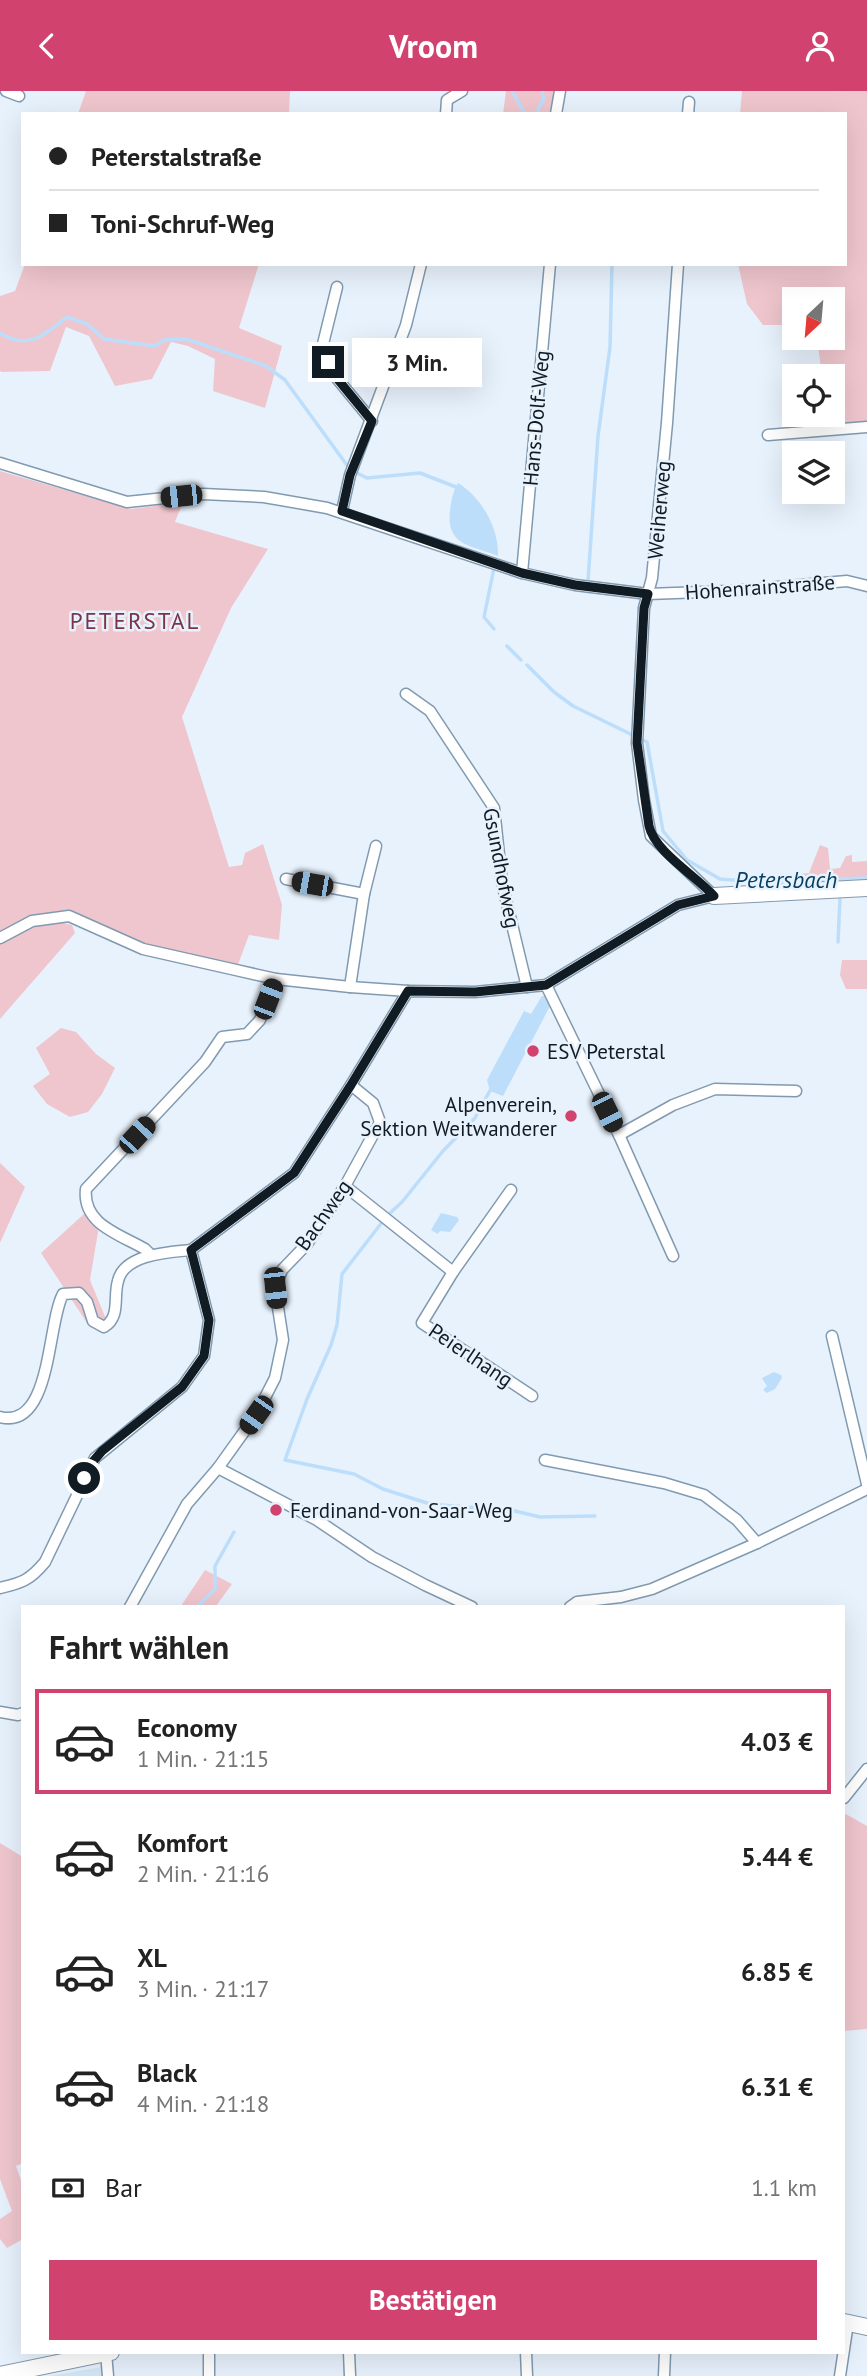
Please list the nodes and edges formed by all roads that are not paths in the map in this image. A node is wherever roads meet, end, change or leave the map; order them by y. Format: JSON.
{"nodes":[{"id":1,"x":6,"y":91,"type":"edge"},
{"id":2,"x":462,"y":91,"type":"edge"},
{"id":3,"x":560,"y":91,"type":"edge"},
{"id":4,"x":19,"y":96,"type":"dead end"},
{"id":5,"x":446,"y":112,"type":"edge"},
{"id":6,"x":556,"y":112,"type":"edge"},
{"id":7,"x":421,"y":266,"type":"edge"},
{"id":8,"x":550,"y":266,"type":"edge"},
{"id":9,"x":678,"y":266,"type":"edge"},
{"id":10,"x":337,"y":287,"type":"dead end"},
{"id":11,"x":372,"y":421,"type":"junction"},
{"id":12,"x":867,"y":427,"type":"edge"},
{"id":13,"x":768,"y":435,"type":"dead end"},
{"id":14,"x":0,"y":463,"type":"edge"},
{"id":15,"x":342,"y":511,"type":"junction"},
{"id":16,"x":522,"y":573,"type":"junction"},
{"id":17,"x":867,"y":586,"type":"edge"},
{"id":18,"x":648,"y":594,"type":"junction"},
{"id":19,"x":406,"y":694,"type":"dead end"},
{"id":20,"x":376,"y":846,"type":"dead end"},
{"id":21,"x":286,"y":879,"type":"dead end"},
{"id":22,"x":867,"y":888,"type":"edge"},
{"id":23,"x":364,"y":894,"type":"junction"},
{"id":24,"x":714,"y":896,"type":"junction"},
{"id":25,"x":0,"y":938,"type":"edge"},
{"id":26,"x":276,"y":978,"type":"junction"},
{"id":27,"x":546,"y":985,"type":"junction"},
{"id":28,"x":349,"y":987,"type":"junction"},
{"id":29,"x":527,"y":987,"type":"junction"},
{"id":30,"x":408,"y":991,"type":"junction"},
{"id":31,"x":351,"y":1085,"type":"junction"},
{"id":32,"x":796,"y":1091,"type":"dead end"},
{"id":33,"x":619,"y":1135,"type":"junction"},
{"id":34,"x":345,"y":1186,"type":"junction"},
{"id":35,"x":512,"y":1190,"type":"dead end"},
{"id":36,"x":191,"y":1250,"type":"junction"},
{"id":37,"x":150,"y":1254,"type":"junction"},
{"id":38,"x":673,"y":1256,"type":"dead end"},
{"id":39,"x":453,"y":1272,"type":"junction"},
{"id":40,"x":832,"y":1336,"type":"dead end"},
{"id":41,"x":532,"y":1396,"type":"dead end"},
{"id":42,"x":0,"y":1417,"type":"edge"},
{"id":43,"x":545,"y":1460,"type":"dead end"},
{"id":44,"x":218,"y":1468,"type":"junction"},
{"id":45,"x":867,"y":1484,"type":"edge"},
{"id":46,"x":867,"y":1489,"type":"edge"},
{"id":47,"x":757,"y":1543,"type":"junction"},
{"id":48,"x":0,"y":1588,"type":"edge"},
{"id":49,"x":131,"y":1605,"type":"edge"},
{"id":50,"x":468,"y":1605,"type":"edge"},
{"id":51,"x":573,"y":1605,"type":"edge"},
{"id":52,"x":0,"y":1712,"type":"edge"},
{"id":53,"x":21,"y":1714,"type":"edge"},
{"id":54,"x":867,"y":1769,"type":"edge"},
{"id":55,"x":845,"y":1797,"type":"edge"},
{"id":56,"x":846,"y":2322,"type":"edge"},
{"id":57,"x":867,"y":2327,"type":"edge"},
{"id":58,"x":104,"y":2354,"type":"edge"},
{"id":59,"x":109,"y":2354,"type":"edge"},
{"id":60,"x":209,"y":2354,"type":"edge"},
{"id":61,"x":349,"y":2354,"type":"edge"},
{"id":62,"x":526,"y":2354,"type":"edge"},
{"id":63,"x":665,"y":2354,"type":"edge"},
{"id":64,"x":842,"y":2354,"type":"edge"},
{"id":65,"x":10,"y":2374,"type":"edge"},
{"id":66,"x":108,"y":2376,"type":"edge"},
{"id":67,"x":209,"y":2376,"type":"edge"},
{"id":68,"x":350,"y":2376,"type":"edge"},
{"id":69,"x":527,"y":2376,"type":"edge"},
{"id":70,"x":664,"y":2376,"type":"edge"},
{"id":71,"x":840,"y":2376,"type":"edge"}],
"edges":[{"from":1,"to":4,"type":"street"},
{"from":2,"to":5,"type":"street"},
{"from":3,"to":6,"type":"street"},
{"from":7,"to":11,"type":"street"},
{"from":8,"to":16,"type":"street","name":"Hans-Dolf-Weg"},
{"from":9,"to":18,"type":"street","name":"Weiherweg"},
{"from":10,"to":11,"type":"street"},
{"from":11,"to":15,"type":"street"},
{"from":12,"to":13,"type":"street"},
{"from":14,"to":15,"type":"street","name":"Hohenrainstraße"},
{"from":15,"to":16,"type":"street","name":"Hohenrainstraße"},
{"from":16,"to":18,"type":"street","name":"Hohenrainstraße"},
{"from":17,"to":18,"type":"street","name":"Hohenrainstraße"},
{"from":18,"to":24,"type":"street","name":"Weiherweg"},
{"from":19,"to":29,"type":"street","name":"Gsundhofweg"},
{"from":20,"to":23,"type":"street"},
{"from":21,"to":23,"type":"street"},
{"from":22,"to":24,"type":"street"},
{"from":23,"to":28,"type":"street"},
{"from":24,"to":27,"type":"street"},
{"from":25,"to":26,"type":"street"},
{"from":26,"to":28,"type":"street"},
{"from":26,"to":37,"type":"street"},
{"from":27,"to":29,"type":"street"},
{"from":27,"to":33,"type":"street"},
{"from":28,"to":30,"type":"street"},
{"from":29,"to":30,"type":"street"},
{"from":30,"to":31,"type":"street"},
{"from":31,"to":34,"type":"street","name":"Bachweg"},
{"from":31,"to":36,"type":"street"},
{"from":32,"to":33,"type":"street"},
{"from":33,"to":38,"type":"street"},
{"from":34,"to":39,"type":"street"},
{"from":34,"to":44,"type":"street","name":"Bachweg"},
{"from":35,"to":39,"type":"street","name":"Peierlhang"},
{"from":36,"to":37,"type":"street"},
{"from":36,"to":48,"type":"street"},
{"from":37,"to":42,"type":"street"},
{"from":39,"to":41,"type":"street","name":"Peierlhang"},
{"from":40,"to":45,"type":"street"},
{"from":43,"to":47,"type":"street"},
{"from":44,"to":49,"type":"street","name":"Bachweg"},
{"from":44,"to":50,"type":"street"},
{"from":46,"to":47,"type":"street"},
{"from":47,"to":51,"type":"street"},
{"from":52,"to":53,"type":"street"},
{"from":54,"to":55,"type":"street"},
{"from":56,"to":57,"type":"street"},
{"from":58,"to":65,"type":"street"},
{"from":59,"to":66,"type":"street"},
{"from":60,"to":67,"type":"street"},
{"from":61,"to":68,"type":"street"},
{"from":62,"to":69,"type":"street"},
{"from":63,"to":70,"type":"street"},
{"from":64,"to":71,"type":"street"}]}
